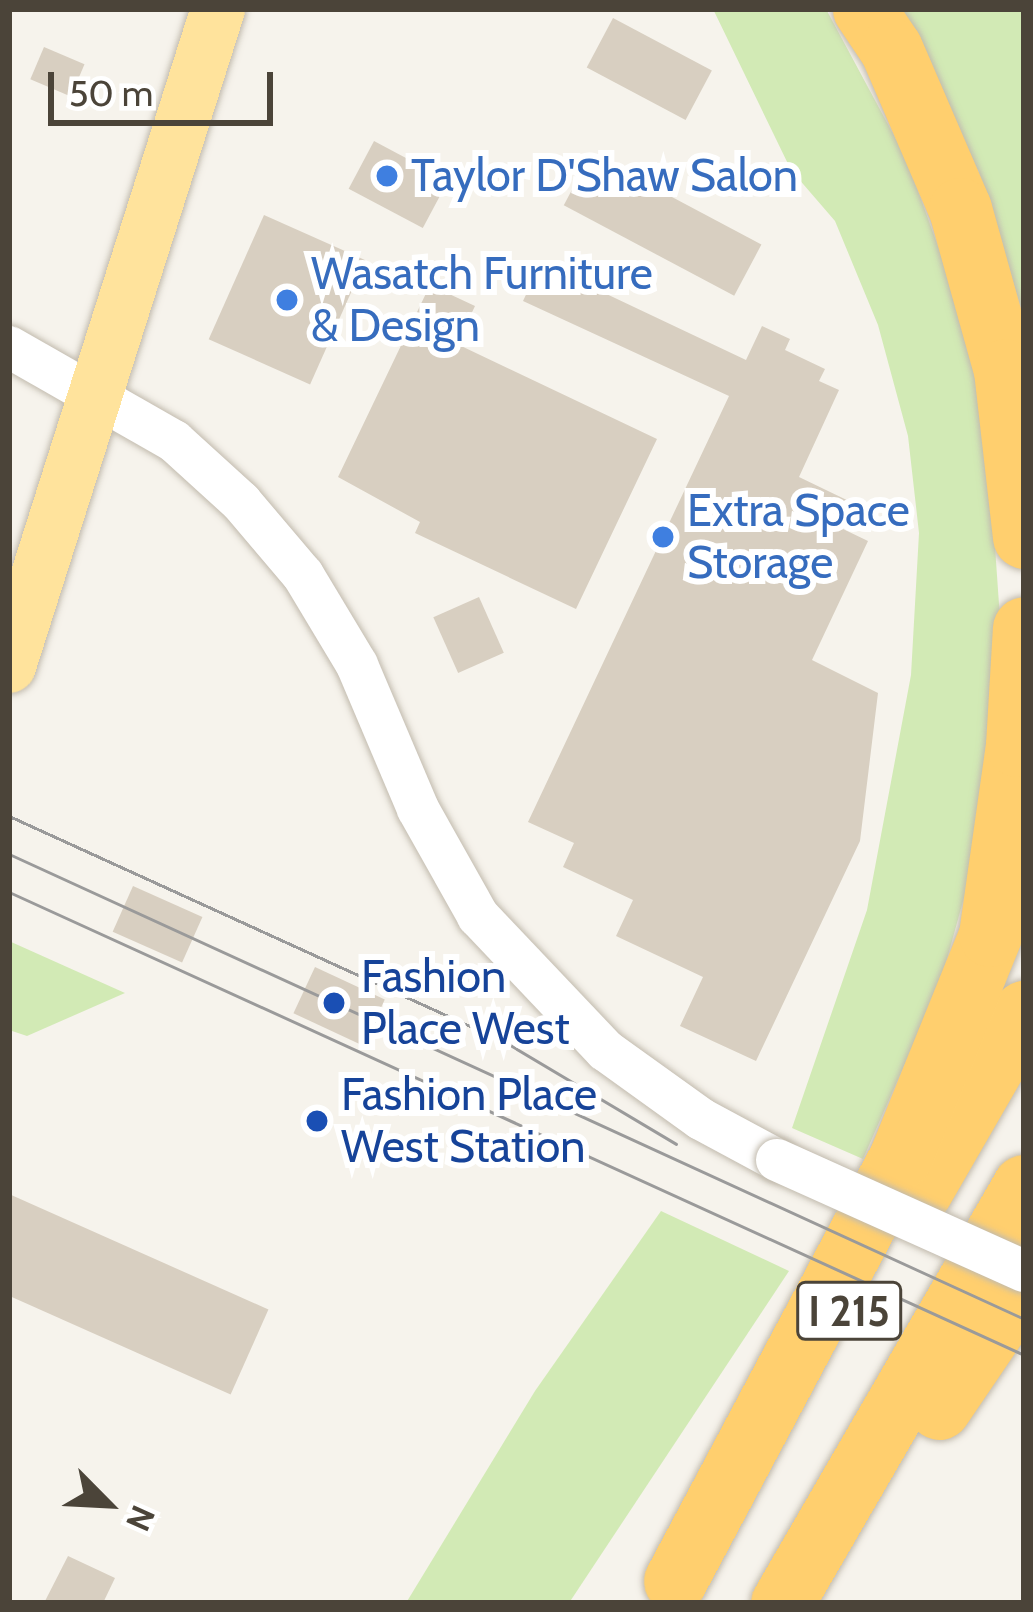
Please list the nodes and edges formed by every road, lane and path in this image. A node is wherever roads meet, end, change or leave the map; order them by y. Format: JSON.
{"nodes":[{"id":1,"x":218,"y":9,"type":"edge"},
{"id":2,"x":864,"y":9,"type":"edge"},
{"id":3,"x":9,"y":347,"type":"edge"},
{"id":4,"x":97,"y":395,"type":"junction"},
{"id":5,"x":1024,"y":537,"type":"edge"},
{"id":6,"x":1024,"y":628,"type":"edge"},
{"id":7,"x":9,"y":665,"type":"edge"},
{"id":8,"x":1024,"y":1012,"type":"edge"},
{"id":9,"x":1024,"y":1186,"type":"edge"},
{"id":10,"x":1024,"y":1271,"type":"edge"},
{"id":11,"x":1024,"y":1283,"type":"edge"},
{"id":12,"x":668,"y":1592,"type":"edge"},
{"id":13,"x":782,"y":1603,"type":"edge"},
{"id":14,"x":807,"y":1603,"type":"edge"}],
"edges":[{"from":1,"to":4,"type":"main road"},
{"from":2,"to":5,"type":"highway"},
{"from":3,"to":4,"type":"street"},
{"from":4,"to":7,"type":"main road"},
{"from":4,"to":10,"type":"street","bridge":true},
{"from":6,"to":12,"type":"highway"},
{"from":8,"to":12,"type":"highway","number":"I 215"},
{"from":9,"to":13,"type":"highway","number":"I 215"},
{"from":11,"to":14,"type":"highway"}]}
